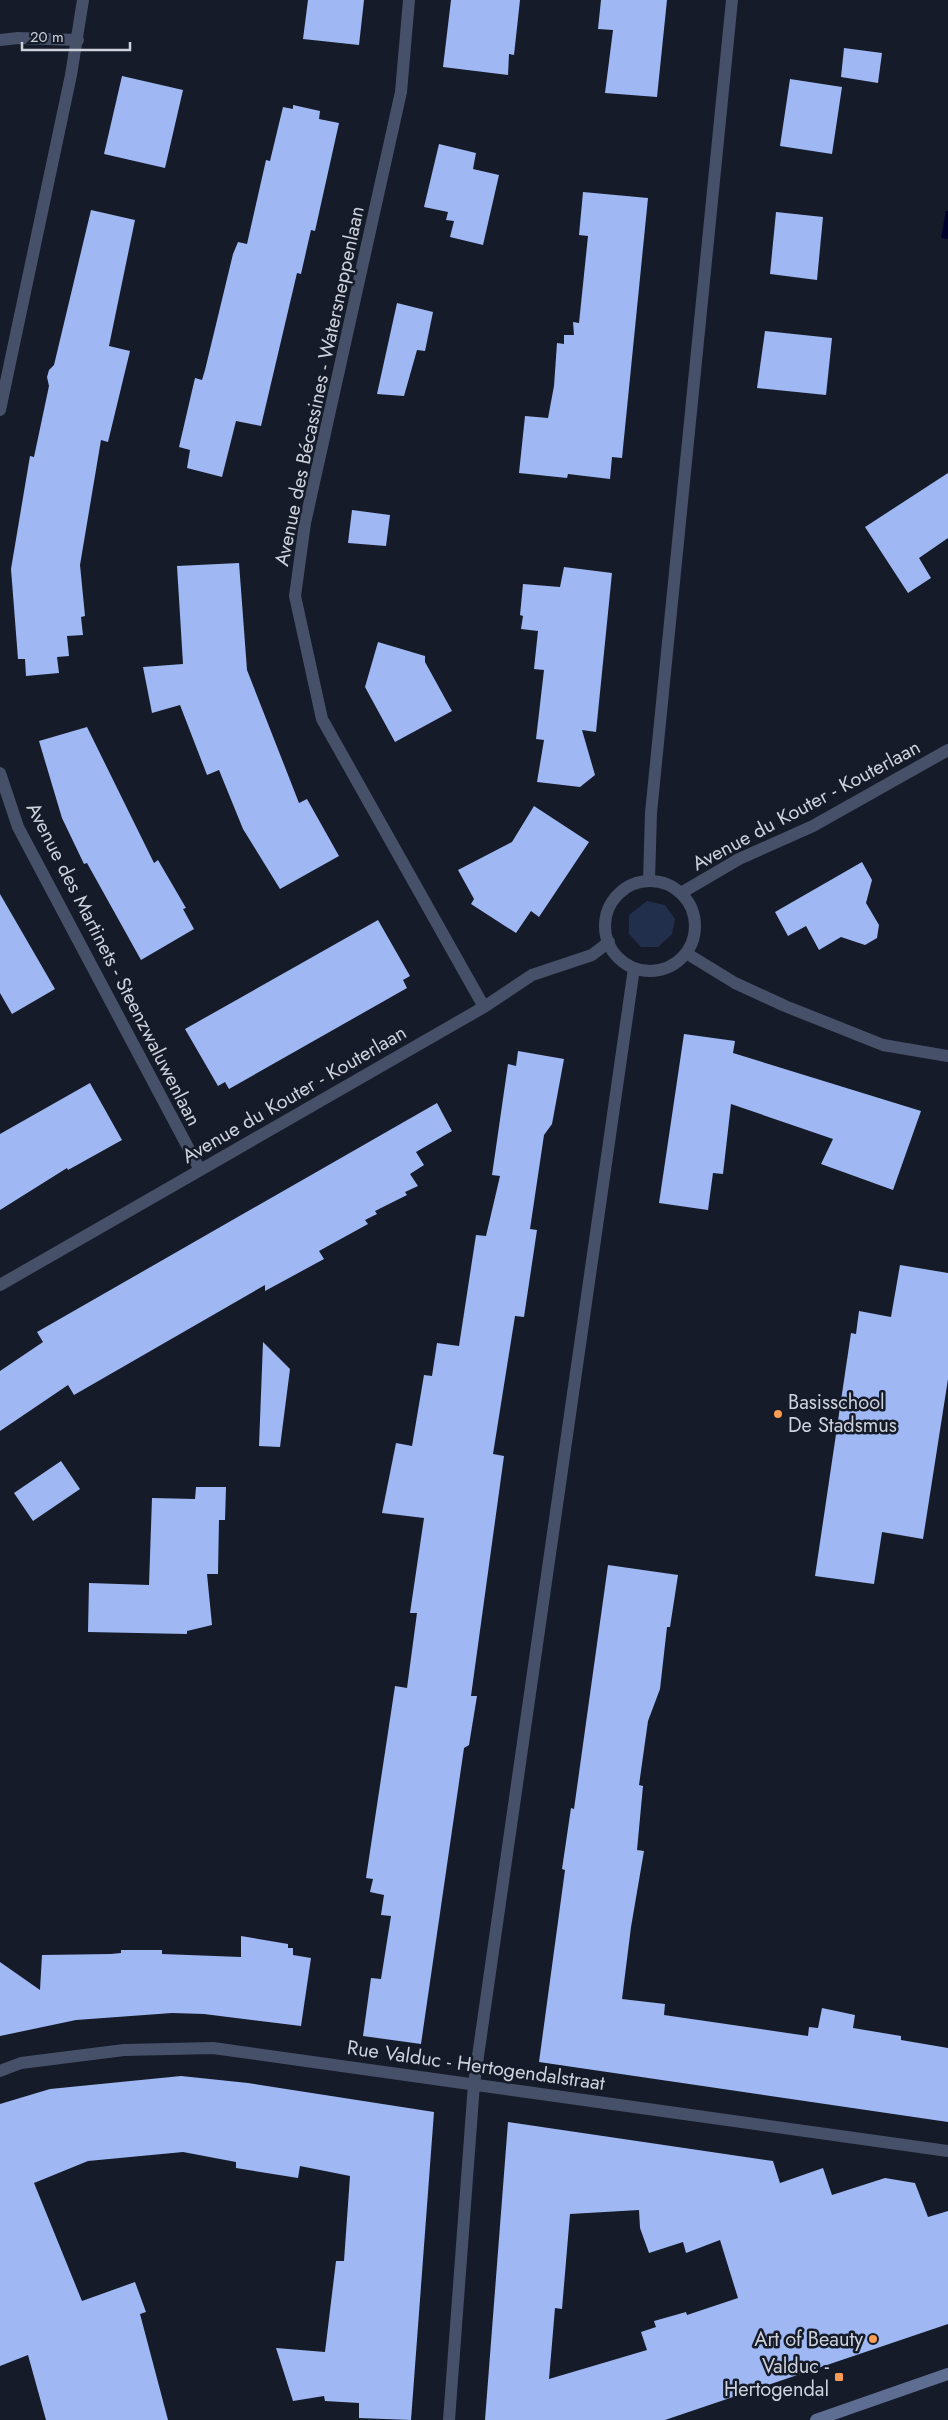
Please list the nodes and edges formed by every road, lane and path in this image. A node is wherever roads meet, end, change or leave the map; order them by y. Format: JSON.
{"nodes":[{"id":1,"x":83,"y":0,"type":"edge"},
{"id":2,"x":409,"y":0,"type":"edge"},
{"id":3,"x":732,"y":0,"type":"edge"},
{"id":4,"x":0,"y":40,"type":"edge"},
{"id":5,"x":78,"y":40,"type":"junction"},
{"id":6,"x":0,"y":410,"type":"edge"},
{"id":7,"x":948,"y":750,"type":"edge"},
{"id":8,"x":0,"y":772,"type":"edge"},
{"id":9,"x":649,"y":881,"type":"junction"},
{"id":10,"x":681,"y":893,"type":"junction"},
{"id":11,"x":609,"y":942,"type":"junction"},
{"id":12,"x":686,"y":953,"type":"junction"},
{"id":13,"x":634,"y":968,"type":"junction"},
{"id":14,"x":484,"y":1007,"type":"junction"},
{"id":15,"x":948,"y":1056,"type":"edge"},
{"id":16,"x":200,"y":1170,"type":"junction"},
{"id":17,"x":0,"y":1285,"type":"edge"},
{"id":18,"x":0,"y":2071,"type":"edge"},
{"id":19,"x":474,"y":2084,"type":"junction"},
{"id":20,"x":948,"y":2151,"type":"edge"},
{"id":21,"x":948,"y":2374,"type":"edge"},
{"id":22,"x":449,"y":2420,"type":"edge"},
{"id":23,"x":816,"y":2420,"type":"edge"}],
"edges":[{"from":1,"to":5,"type":"street"},
{"from":2,"to":14,"type":"street","name":"Avenue des Bécassines - Watersneppenlaan"},
{"from":3,"to":9,"type":"street"},
{"from":4,"to":5,"type":"street"},
{"from":5,"to":6,"type":"street"},
{"from":7,"to":10,"type":"street","name":"Avenue du Kouter - Kouterlaan"},
{"from":8,"to":16,"type":"street","name":"Avenue des Martinets - Steenzwaluwenlaan"},
{"from":9,"to":10,"type":"street"},
{"from":9,"to":11,"type":"street"},
{"from":10,"to":12,"type":"street"},
{"from":11,"to":13,"type":"street"},
{"from":11,"to":14,"type":"street","name":"Avenue du Kouter - Kouterlaan"},
{"from":12,"to":13,"type":"street"},
{"from":12,"to":15,"type":"street"},
{"from":13,"to":19,"type":"street"},
{"from":14,"to":16,"type":"street","name":"Avenue du Kouter - Kouterlaan"},
{"from":16,"to":17,"type":"street","name":"Avenue du Kouter - Kouterlaan"},
{"from":18,"to":19,"type":"street","name":"Rue Valduc - Hertogendalstraat"},
{"from":19,"to":20,"type":"street","name":"Rue Valduc - Hertogendalstraat"},
{"from":19,"to":22,"type":"street"},
{"from":21,"to":23,"type":"main road"}]}
